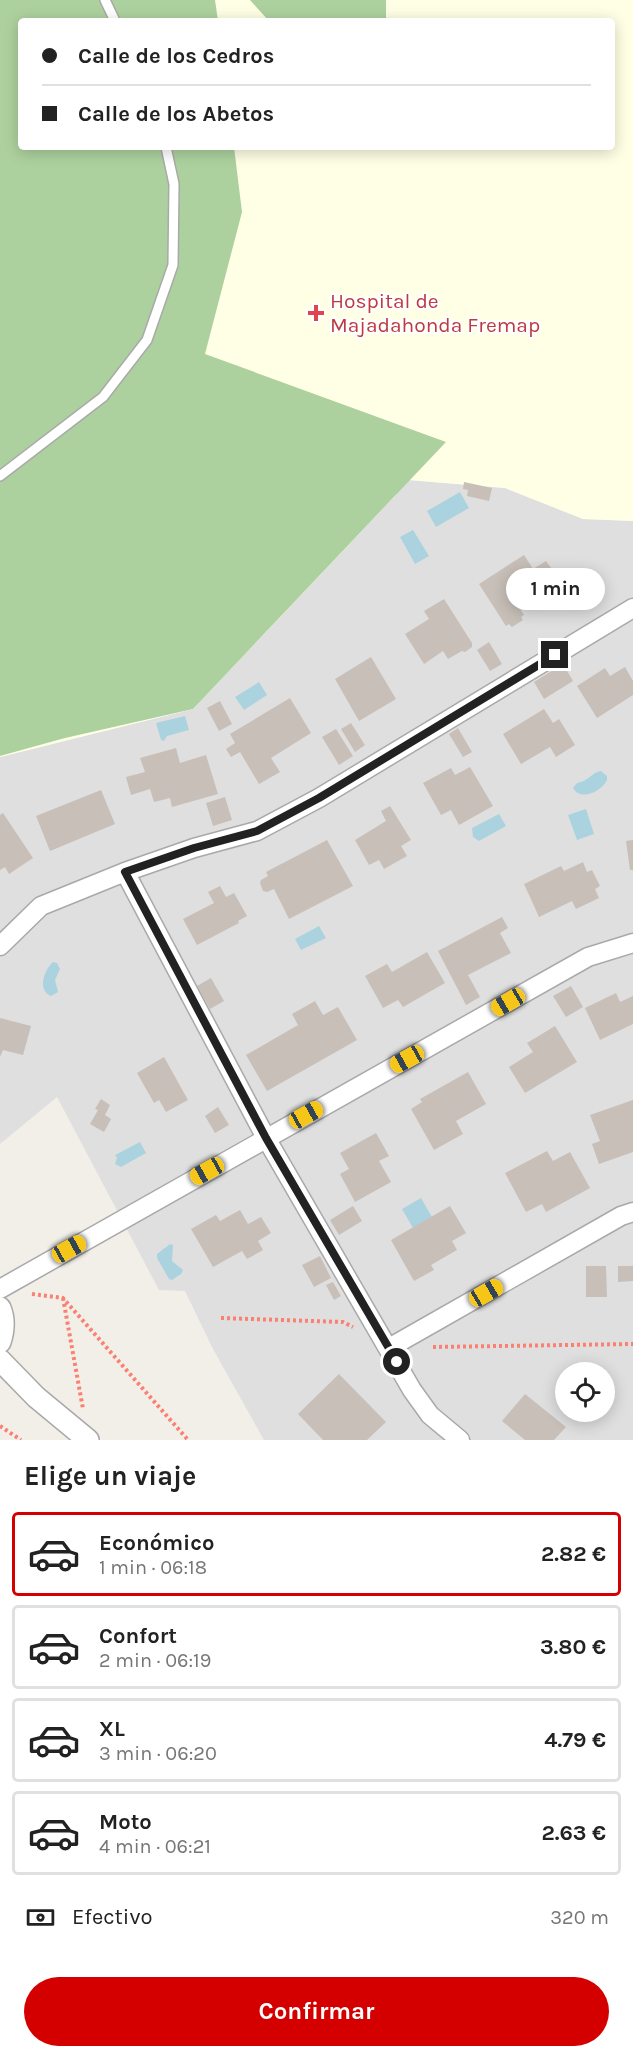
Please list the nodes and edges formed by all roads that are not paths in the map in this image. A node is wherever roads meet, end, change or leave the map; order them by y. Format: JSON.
{"nodes":[{"id":1,"x":105,"y":0,"type":"edge"},
{"id":2,"x":114,"y":18,"type":"edge"},
{"id":3,"x":167,"y":150,"type":"edge"},
{"id":4,"x":0,"y":476,"type":"edge"},
{"id":5,"x":633,"y":608,"type":"edge"},
{"id":6,"x":125,"y":872,"type":"junction"},
{"id":7,"x":633,"y":943,"type":"edge"},
{"id":8,"x":0,"y":946,"type":"edge"},
{"id":9,"x":266,"y":1138,"type":"junction"},
{"id":10,"x":633,"y":1212,"type":"edge"},
{"id":11,"x":0,"y":1288,"type":"edge"},
{"id":12,"x":0,"y":1308,"type":"edge"},
{"id":13,"x":0,"y":1342,"type":"edge"},
{"id":14,"x":389,"y":1348,"type":"junction"},
{"id":15,"x":0,"y":1360,"type":"edge"},
{"id":16,"x":81,"y":1434,"type":"edge"},
{"id":17,"x":460,"y":1440,"type":"edge"}],
"edges":[{"from":1,"to":2,"type":"lane"},
{"from":3,"to":4,"type":"lane"},
{"from":5,"to":6,"type":"street"},
{"from":6,"to":8,"type":"street"},
{"from":6,"to":9,"type":"street"},
{"from":7,"to":9,"type":"street"},
{"from":9,"to":11,"type":"street"},
{"from":9,"to":14,"type":"street"},
{"from":10,"to":14,"type":"street"},
{"from":12,"to":13,"type":"street"},
{"from":14,"to":17,"type":"street"},
{"from":15,"to":16,"type":"street"}]}
